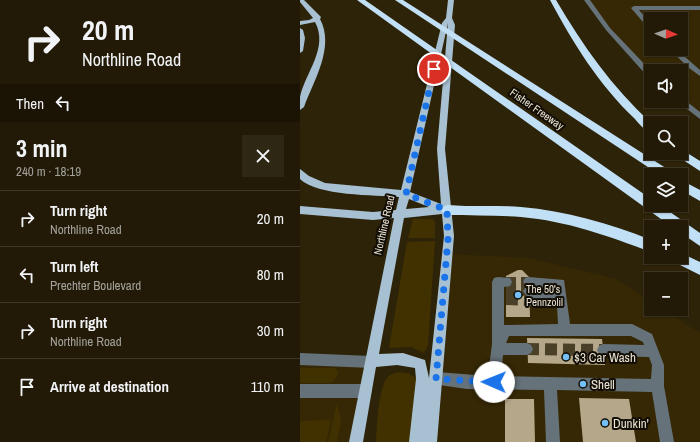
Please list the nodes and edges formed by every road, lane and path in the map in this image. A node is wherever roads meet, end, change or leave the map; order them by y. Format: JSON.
{"nodes":[{"id":1,"x":301,"y":0,"type":"edge"},
{"id":2,"x":360,"y":0,"type":"edge"},
{"id":3,"x":398,"y":0,"type":"edge"},
{"id":4,"x":451,"y":0,"type":"edge"},
{"id":5,"x":553,"y":0,"type":"edge"},
{"id":6,"x":587,"y":0,"type":"edge"},
{"id":7,"x":696,"y":10,"type":"edge"},
{"id":8,"x":318,"y":17,"type":"junction"},
{"id":9,"x":449,"y":18,"type":"junction"},
{"id":10,"x":644,"y":20,"type":"edge"},
{"id":11,"x":300,"y":23,"type":"edge"},
{"id":12,"x":300,"y":30,"type":"edge"},
{"id":13,"x":300,"y":51,"type":"edge"},
{"id":14,"x":679,"y":56,"type":"edge"},
{"id":15,"x":690,"y":66,"type":"joint"},
{"id":16,"x":644,"y":68,"type":"edge"},
{"id":17,"x":700,"y":74,"type":"edge"},
{"id":18,"x":300,"y":104,"type":"edge"},
{"id":19,"x":688,"y":106,"type":"edge"},
{"id":20,"x":700,"y":116,"type":"edge"},
{"id":21,"x":644,"y":122,"type":"edge"},
{"id":22,"x":688,"y":158,"type":"edge"},
{"id":23,"x":700,"y":167,"type":"edge"},
{"id":24,"x":657,"y":168,"type":"edge"},
{"id":25,"x":300,"y":173,"type":"edge"},
{"id":26,"x":688,"y":188,"type":"edge"},
{"id":27,"x":406,"y":194,"type":"junction"},
{"id":28,"x":700,"y":196,"type":"edge"},
{"id":29,"x":300,"y":210,"type":"edge"},
{"id":30,"x":447,"y":210,"type":"junction"},
{"id":31,"x":401,"y":213,"type":"junction"},
{"id":32,"x":700,"y":240,"type":"edge"},
{"id":33,"x":644,"y":243,"type":"edge"},
{"id":34,"x":688,"y":263,"type":"edge"},
{"id":35,"x":700,"y":269,"type":"edge"},
{"id":36,"x":561,"y":292,"type":"junction"},
{"id":37,"x":502,"y":293,"type":"dead end"},
{"id":38,"x":565,"y":330,"type":"junction"},
{"id":39,"x":498,"y":347,"type":"junction"},
{"id":40,"x":528,"y":349,"type":"tunnel mouth"},
{"id":41,"x":603,"y":350,"type":"tunnel mouth"},
{"id":42,"x":652,"y":351,"type":"junction"},
{"id":43,"x":300,"y":359,"type":"edge"},
{"id":44,"x":371,"y":362,"type":"junction"},
{"id":45,"x":436,"y":379,"type":"junction"},
{"id":46,"x":494,"y":382,"type":"junction"},
{"id":47,"x":550,"y":384,"type":"junction"},
{"id":48,"x":657,"y":386,"type":"junction"},
{"id":49,"x":300,"y":391,"type":"edge"},
{"id":50,"x":365,"y":392,"type":"junction"},
{"id":51,"x":361,"y":417,"type":"junction"},
{"id":52,"x":356,"y":442,"type":"edge"},
{"id":53,"x":362,"y":442,"type":"edge"},
{"id":54,"x":416,"y":442,"type":"edge"},
{"id":55,"x":430,"y":442,"type":"edge"},
{"id":56,"x":554,"y":442,"type":"edge"},
{"id":57,"x":667,"y":442,"type":"edge"}],
"edges":[{"from":1,"to":8,"type":"main road"},
{"from":2,"to":32,"type":"highway","name":"Fisher Freeway"},
{"from":3,"to":24,"type":"highway","name":"Fisher Freeway"},
{"from":4,"to":9,"type":"main road","name":"Northline Road"},
{"from":5,"to":21,"type":"highway"},
{"from":6,"to":16,"type":"street"},
{"from":7,"to":10,"type":"street"},
{"from":8,"to":11,"type":"main road"},
{"from":8,"to":18,"type":"main road"},
{"from":9,"to":27,"type":"main road","name":"Northline Road"},
{"from":9,"to":30,"type":"main road","name":"Northline Road"},
{"from":12,"to":13,"type":"main road"},
{"from":14,"to":15,"type":"street"},
{"from":15,"to":17,"type":"street"},
{"from":19,"to":20,"type":"street"},
{"from":22,"to":23,"type":"highway"},
{"from":25,"to":27,"type":"main road"},
{"from":26,"to":28,"type":"highway"},
{"from":27,"to":30,"type":"main road"},
{"from":27,"to":31,"type":"main road","name":"Northline Road"},
{"from":29,"to":31,"type":"main road"},
{"from":30,"to":31,"type":"main road"},
{"from":30,"to":33,"type":"highway"},
{"from":30,"to":45,"type":"main road","name":"Northline Road"},
{"from":31,"to":44,"type":"main road","name":"Northline Road"},
{"from":34,"to":35,"type":"highway"},
{"from":36,"to":36,"type":"street"},
{"from":36,"to":38,"type":"street"},
{"from":37,"to":39,"type":"street"},
{"from":38,"to":39,"type":"street"},
{"from":38,"to":42,"type":"street"},
{"from":39,"to":40,"type":"street"},
{"from":39,"to":46,"type":"street"},
{"from":41,"to":42,"type":"street"},
{"from":42,"to":48,"type":"street"},
{"from":43,"to":44,"type":"street"},
{"from":44,"to":50,"type":"main road","name":"Northline Road"},
{"from":44,"to":54,"type":"main road"},
{"from":45,"to":46,"type":"street"},
{"from":45,"to":55,"type":"main road","name":"Northline Road"},
{"from":46,"to":47,"type":"street"},
{"from":47,"to":48,"type":"street"},
{"from":47,"to":56,"type":"street"},
{"from":48,"to":57,"type":"street"},
{"from":49,"to":50,"type":"street"},
{"from":50,"to":51,"type":"main road","name":"Northline Road"},
{"from":51,"to":52,"type":"main road","name":"Northline Road"},
{"from":51,"to":53,"type":"main road"}]}
